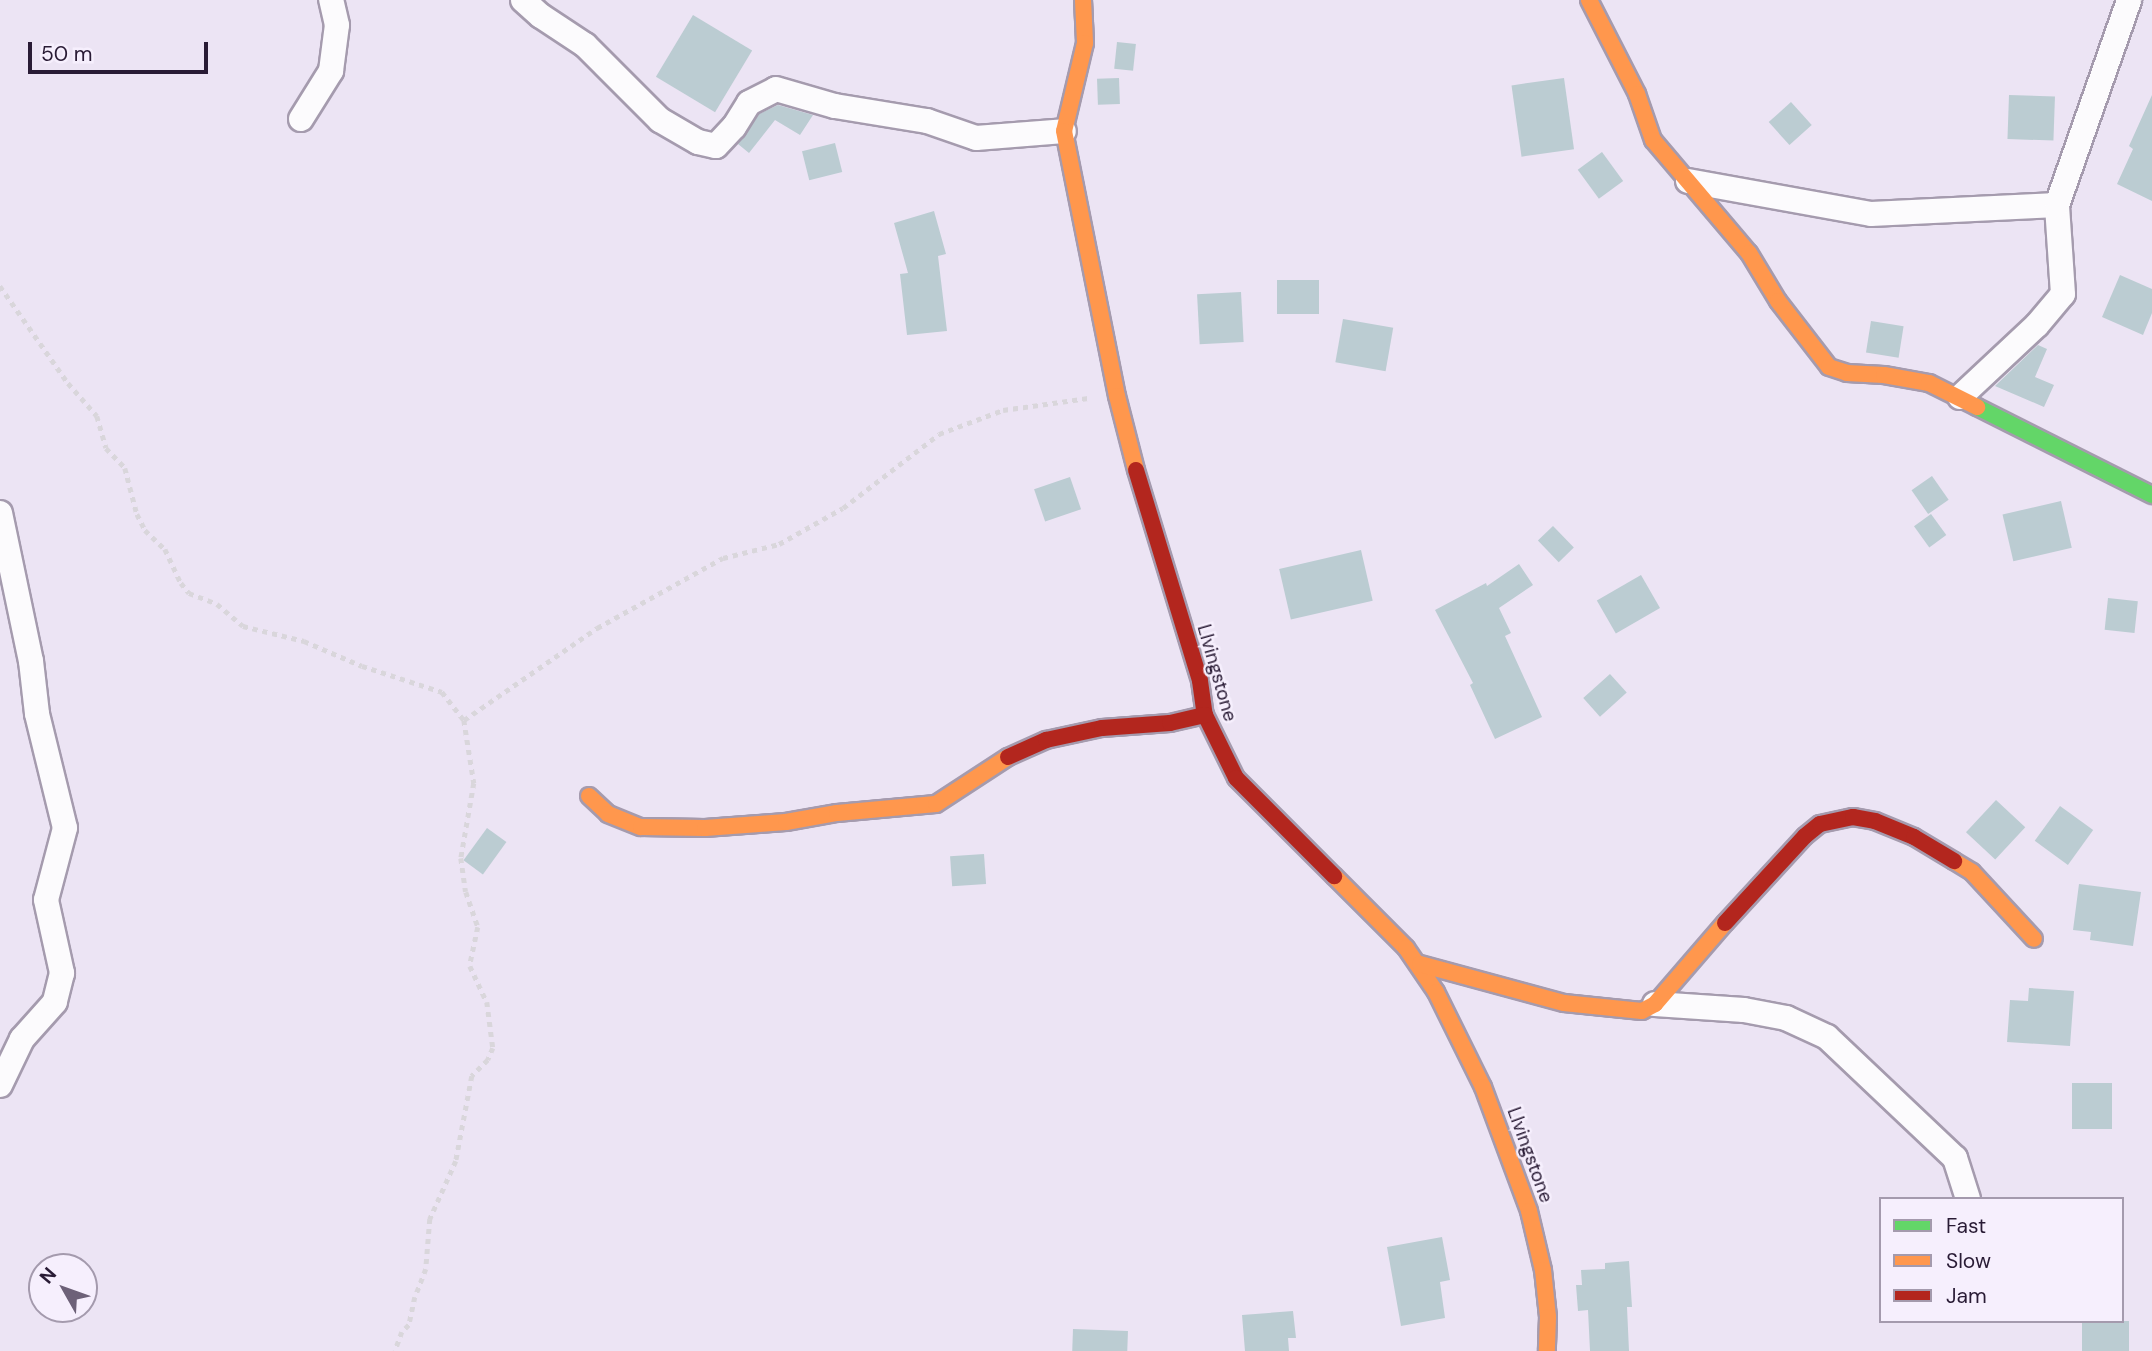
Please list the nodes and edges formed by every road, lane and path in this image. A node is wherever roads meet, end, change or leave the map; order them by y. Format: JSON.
{"nodes":[{"id":1,"x":331,"y":0,"type":"edge"},
{"id":2,"x":523,"y":0,"type":"edge"},
{"id":3,"x":1083,"y":0,"type":"edge"},
{"id":4,"x":1590,"y":0,"type":"edge"},
{"id":5,"x":2129,"y":0,"type":"edge"},
{"id":6,"x":301,"y":119,"type":"dead end"},
{"id":7,"x":1064,"y":131,"type":"junction"},
{"id":8,"x":1688,"y":181,"type":"junction"},
{"id":9,"x":2057,"y":205,"type":"junction"},
{"id":10,"x":0,"y":286,"type":"edge"},
{"id":11,"x":1117,"y":396,"type":"junction"},
{"id":12,"x":1960,"y":397,"type":"junction"},
{"id":13,"x":2152,"y":495,"type":"edge"},
{"id":14,"x":0,"y":513,"type":"edge"},
{"id":15,"x":9,"y":590,"type":"edge"},
{"id":16,"x":1205,"y":715,"type":"junction"},
{"id":17,"x":464,"y":720,"type":"junction"},
{"id":18,"x":589,"y":796,"type":"dead end"},
{"id":19,"x":2034,"y":940,"type":"dead end"},
{"id":20,"x":1420,"y":964,"type":"junction"},
{"id":21,"x":1655,"y":1004,"type":"junction"},
{"id":22,"x":0,"y":1085,"type":"edge"},
{"id":23,"x":1967,"y":1197,"type":"edge"},
{"id":24,"x":395,"y":1351,"type":"edge"},
{"id":25,"x":1547,"y":1351,"type":"edge"}],
"edges":[{"from":1,"to":6,"type":"street"},
{"from":2,"to":7,"type":"street"},
{"from":3,"to":7,"type":"street","name":"LIvingstone"},
{"from":4,"to":8,"type":"street"},
{"from":5,"to":9,"type":"street"},
{"from":7,"to":11,"type":"street","name":"LIvingstone"},
{"from":8,"to":9,"type":"street"},
{"from":8,"to":12,"type":"street"},
{"from":9,"to":12,"type":"street"},
{"from":10,"to":17,"type":"path"},
{"from":11,"to":16,"type":"street","name":"LIvingstone"},
{"from":11,"to":17,"type":"path"},
{"from":12,"to":13,"type":"street"},
{"from":14,"to":15,"type":"street"},
{"from":15,"to":22,"type":"street"},
{"from":16,"to":18,"type":"street"},
{"from":16,"to":20,"type":"street","name":"LIvingstone"},
{"from":17,"to":24,"type":"path"},
{"from":19,"to":21,"type":"street"},
{"from":20,"to":21,"type":"street"},
{"from":20,"to":25,"type":"street","name":"LIvingstone"},
{"from":21,"to":23,"type":"street"}]}
